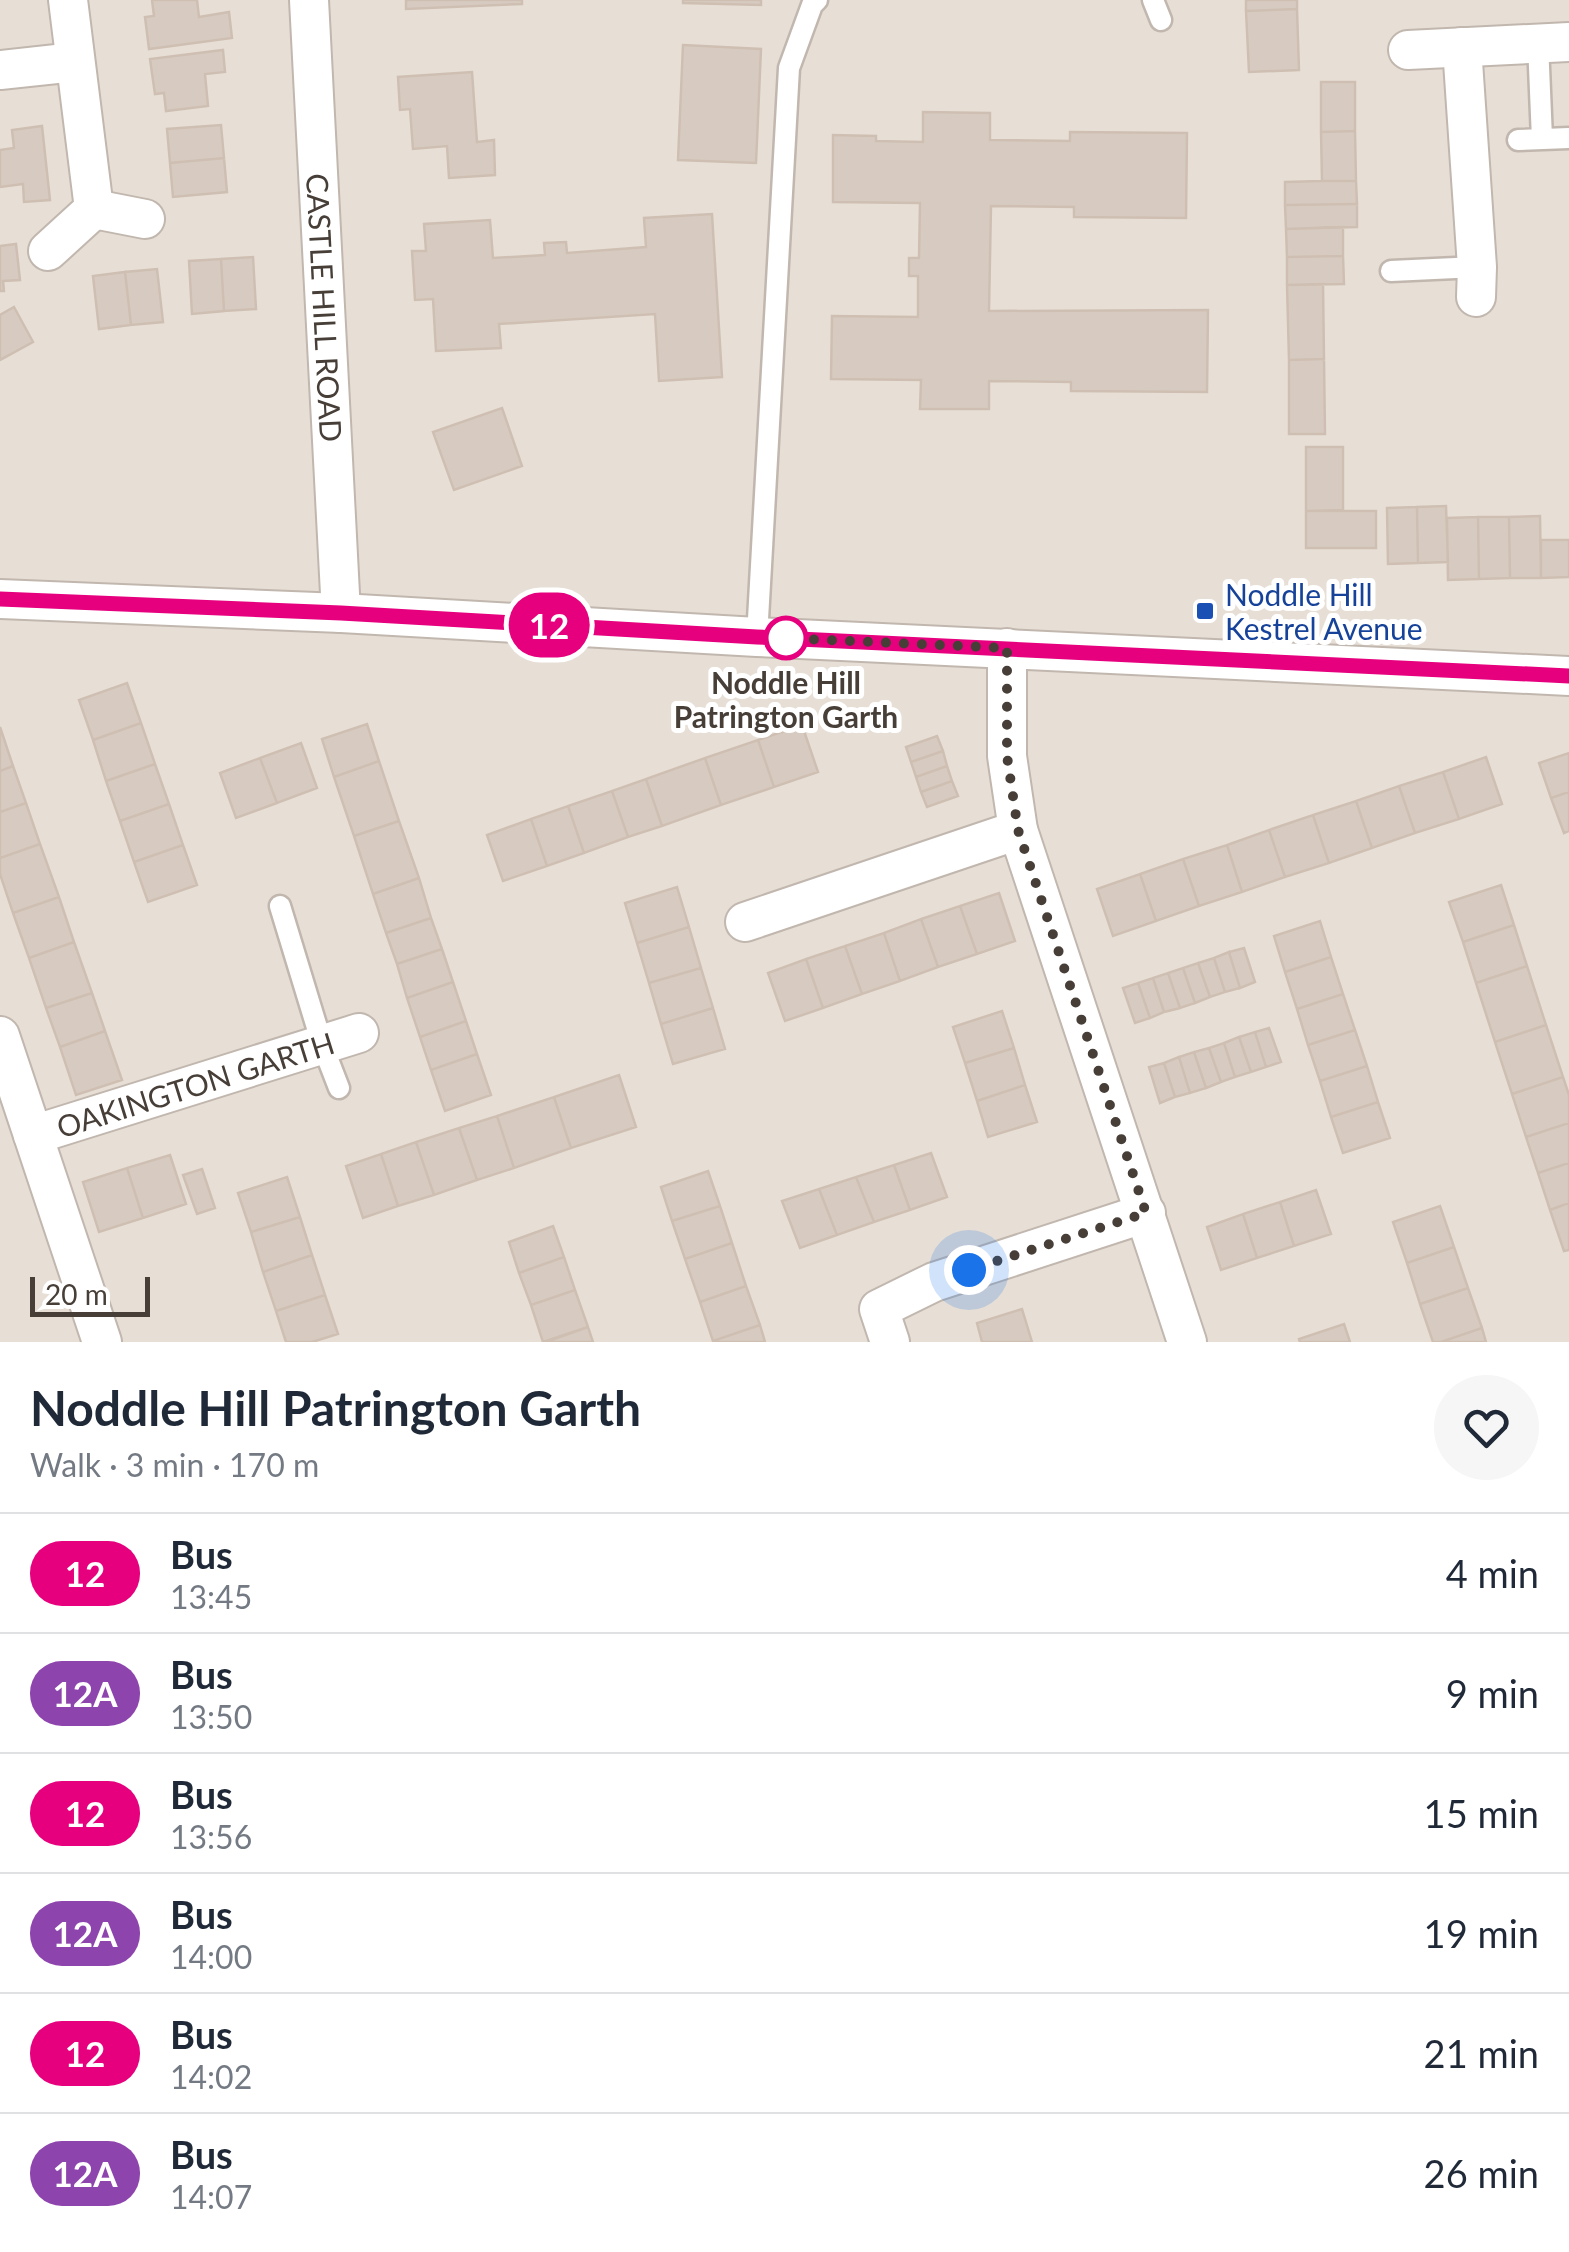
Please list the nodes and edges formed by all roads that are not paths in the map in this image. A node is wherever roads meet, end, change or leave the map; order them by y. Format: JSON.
{"nodes":[{"id":1,"x":68,"y":0,"type":"edge"},
{"id":2,"x":309,"y":0,"type":"edge"},
{"id":3,"x":817,"y":0,"type":"edge"},
{"id":4,"x":1153,"y":0,"type":"edge"},
{"id":5,"x":1161,"y":20,"type":"dead end"},
{"id":6,"x":1554,"y":43,"type":"edge"},
{"id":7,"x":1462,"y":48,"type":"junction"},
{"id":8,"x":1408,"y":50,"type":"dead end"},
{"id":9,"x":75,"y":62,"type":"junction"},
{"id":10,"x":0,"y":70,"type":"edge"},
{"id":11,"x":1542,"y":138,"type":"junction"},
{"id":12,"x":1569,"y":138,"type":"edge"},
{"id":13,"x":1518,"y":140,"type":"dead end"},
{"id":14,"x":94,"y":209,"type":"junction"},
{"id":15,"x":144,"y":218,"type":"dead end"},
{"id":16,"x":48,"y":252,"type":"dead end"},
{"id":17,"x":1391,"y":272,"type":"dead end"},
{"id":18,"x":1476,"y":282,"type":"joint"},
{"id":19,"x":0,"y":600,"type":"edge"},
{"id":20,"x":341,"y":613,"type":"junction"},
{"id":21,"x":757,"y":637,"type":"junction"},
{"id":22,"x":1007,"y":648,"type":"junction"},
{"id":23,"x":1569,"y":676,"type":"edge"},
{"id":24,"x":1018,"y":830,"type":"junction"},
{"id":25,"x":280,"y":906,"type":"dead end"},
{"id":26,"x":745,"y":922,"type":"dead end"},
{"id":27,"x":359,"y":1032,"type":"dead end"},
{"id":28,"x":0,"y":1036,"type":"edge"},
{"id":29,"x":322,"y":1044,"type":"junction"},
{"id":30,"x":338,"y":1088,"type":"dead end"},
{"id":31,"x":33,"y":1135,"type":"junction"},
{"id":32,"x":1146,"y":1213,"type":"junction"},
{"id":33,"x":102,"y":1342,"type":"edge"},
{"id":34,"x":890,"y":1342,"type":"edge"},
{"id":35,"x":1187,"y":1342,"type":"edge"}],
"edges":[{"from":1,"to":9,"type":"street"},
{"from":2,"to":20,"type":"street","name":"CASTLE HILL ROAD"},
{"from":3,"to":21,"type":"lane"},
{"from":4,"to":5,"type":"lane"},
{"from":6,"to":7,"type":"street"},
{"from":6,"to":11,"type":"lane"},
{"from":7,"to":8,"type":"street"},
{"from":7,"to":18,"type":"street"},
{"from":9,"to":10,"type":"street"},
{"from":9,"to":14,"type":"street"},
{"from":11,"to":12,"type":"lane"},
{"from":11,"to":13,"type":"lane"},
{"from":14,"to":15,"type":"street"},
{"from":14,"to":16,"type":"street"},
{"from":17,"to":18,"type":"lane"},
{"from":19,"to":20,"type":"street"},
{"from":20,"to":21,"type":"street"},
{"from":21,"to":22,"type":"street"},
{"from":22,"to":23,"type":"street"},
{"from":22,"to":24,"type":"street"},
{"from":24,"to":26,"type":"street"},
{"from":24,"to":32,"type":"street"},
{"from":25,"to":29,"type":"lane"},
{"from":27,"to":29,"type":"street","name":"OAKINGTON GARTH"},
{"from":28,"to":31,"type":"street","name":"OAKINGTON GARTH"},
{"from":29,"to":30,"type":"lane"},
{"from":29,"to":31,"type":"street","name":"OAKINGTON GARTH"},
{"from":31,"to":33,"type":"street","name":"OAKINGTON GARTH"},
{"from":32,"to":34,"type":"street"},
{"from":32,"to":35,"type":"street"}]}
